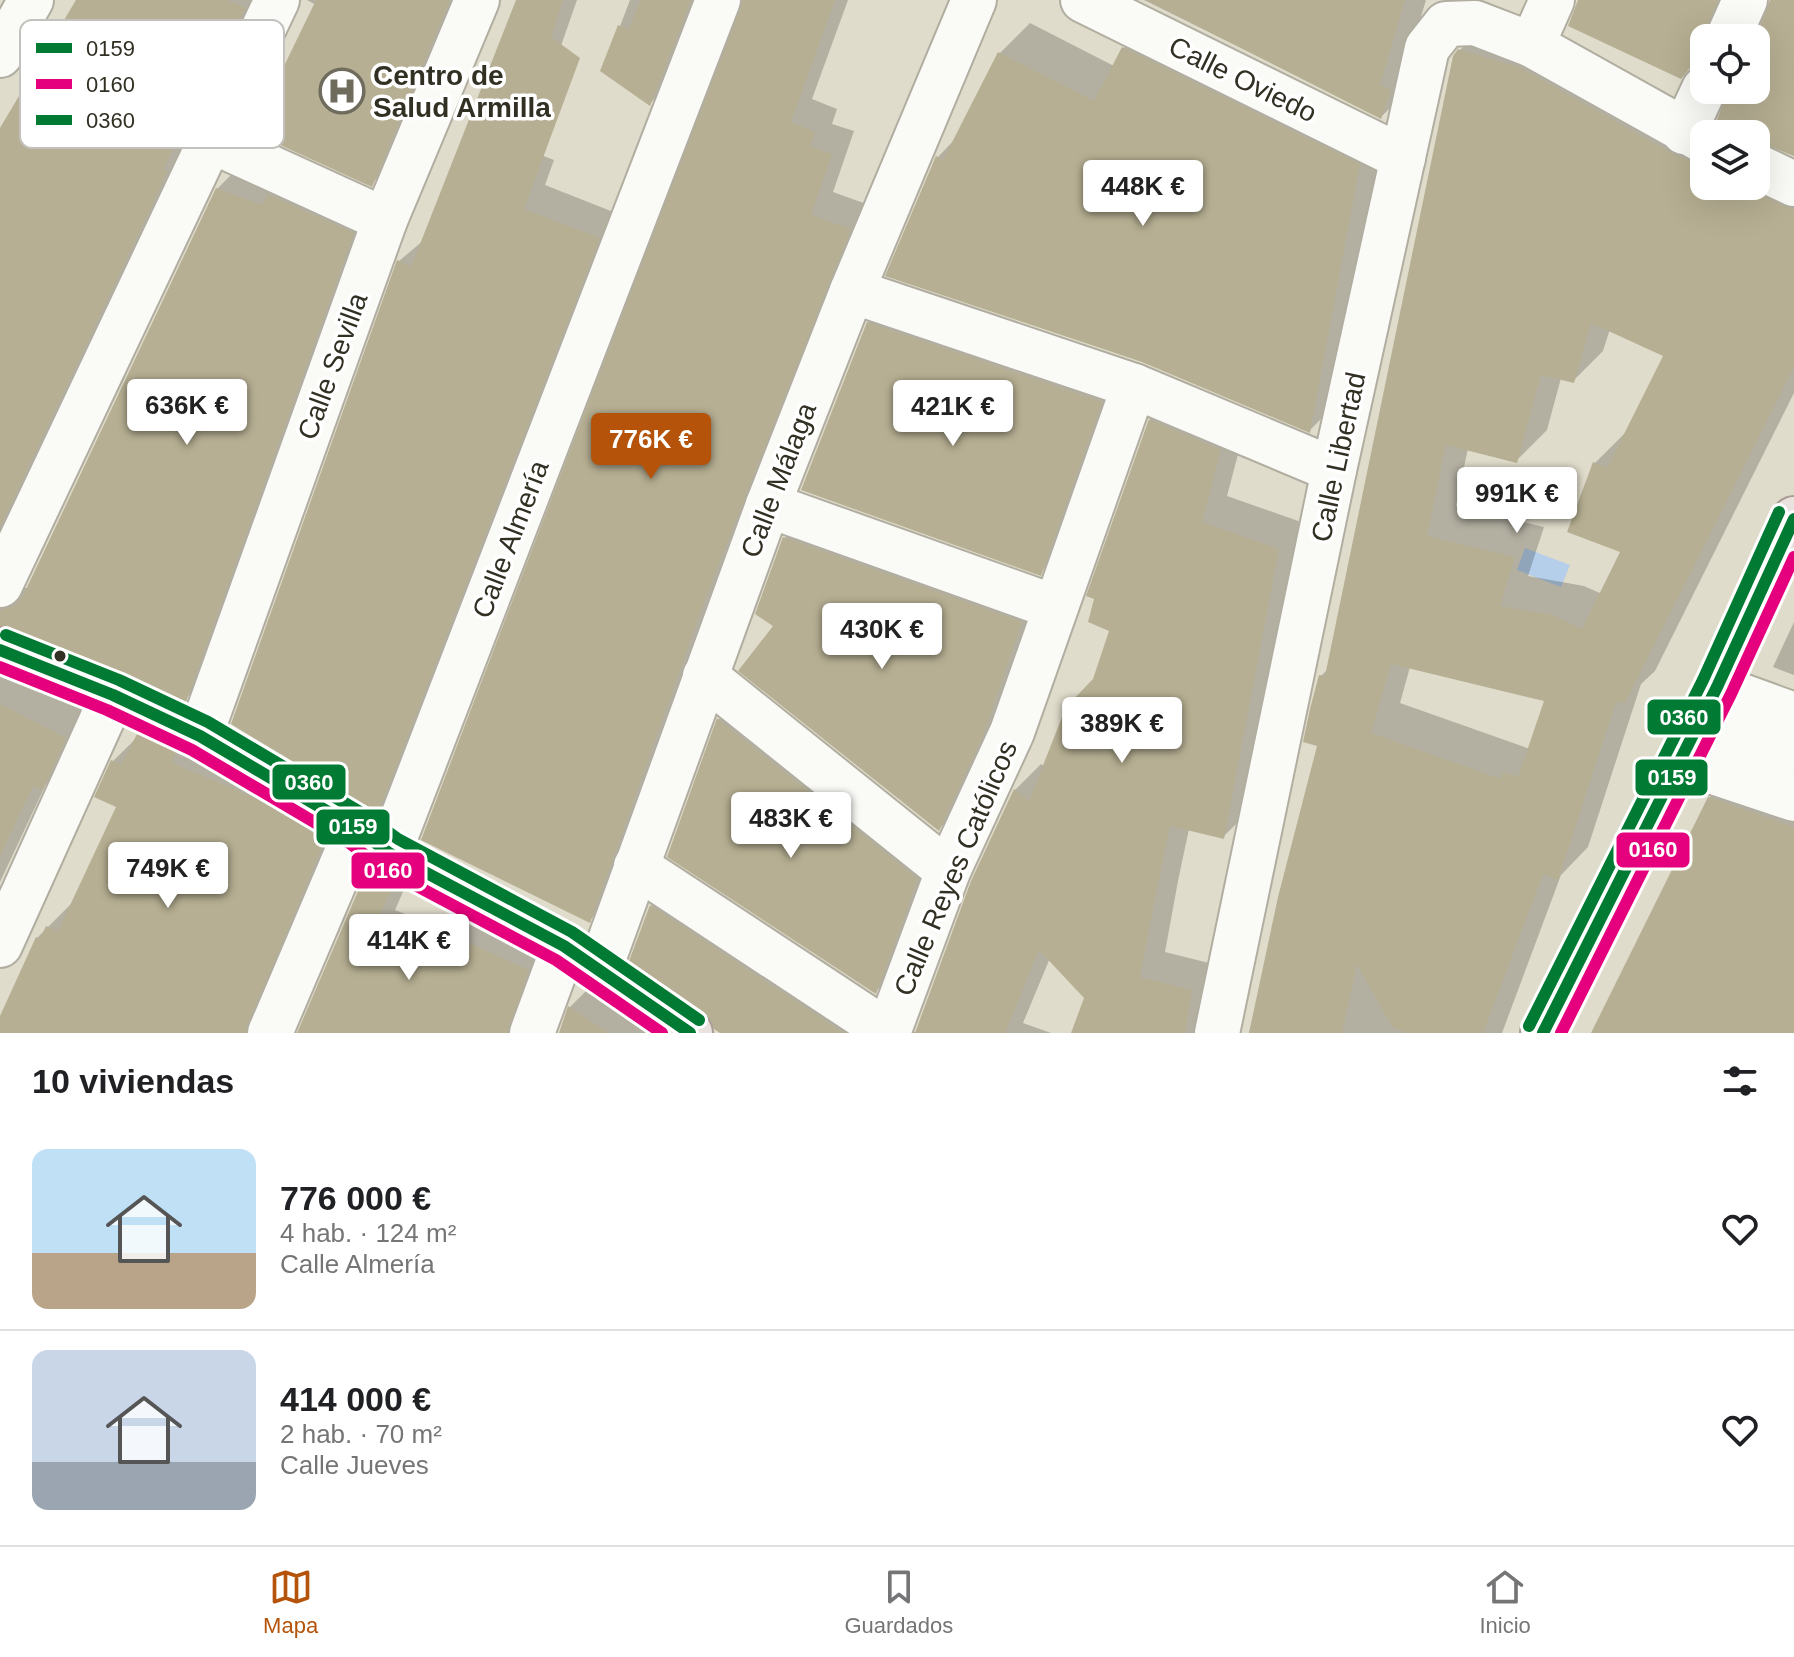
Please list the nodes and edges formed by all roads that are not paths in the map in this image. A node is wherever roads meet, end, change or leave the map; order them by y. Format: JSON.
{"nodes":[{"id":1,"x":31,"y":0,"type":"edge"},
{"id":2,"x":277,"y":0,"type":"edge"},
{"id":3,"x":477,"y":0,"type":"edge"},
{"id":4,"x":718,"y":0,"type":"edge"},
{"id":5,"x":974,"y":0,"type":"edge"},
{"id":6,"x":1083,"y":0,"type":"edge"},
{"id":7,"x":1552,"y":0,"type":"edge"},
{"id":8,"x":1745,"y":0,"type":"edge"},
{"id":9,"x":267,"y":20,"type":"edge"},
{"id":10,"x":1734,"y":24,"type":"edge"},
{"id":11,"x":1532,"y":45,"type":"junction"},
{"id":12,"x":0,"y":55,"type":"edge"},
{"id":13,"x":1690,"y":134,"type":"edge"},
{"id":14,"x":206,"y":148,"type":"edge"},
{"id":15,"x":228,"y":148,"type":"edge"},
{"id":16,"x":1403,"y":158,"type":"junction"},
{"id":17,"x":1770,"y":173,"type":"edge"},
{"id":18,"x":1794,"y":184,"type":"edge"},
{"id":19,"x":385,"y":220,"type":"junction"},
{"id":20,"x":852,"y":291,"type":"junction"},
{"id":21,"x":1134,"y":386,"type":"junction"},
{"id":22,"x":1334,"y":470,"type":"junction"},
{"id":23,"x":768,"y":505,"type":"junction"},
{"id":24,"x":1794,"y":519,"type":"edge"},
{"id":25,"x":0,"y":585,"type":"edge"},
{"id":26,"x":1054,"y":607,"type":"junction"},
{"id":27,"x":0,"y":650,"type":"edge"},
{"id":28,"x":705,"y":676,"type":"junction"},
{"id":29,"x":113,"y":695,"type":"junction"},
{"id":30,"x":1708,"y":705,"type":"junction"},
{"id":31,"x":1794,"y":715,"type":"edge"},
{"id":32,"x":200,"y":736,"type":"junction"},
{"id":33,"x":1794,"y":754,"type":"edge"},
{"id":34,"x":1680,"y":761,"type":"junction"},
{"id":35,"x":1794,"y":799,"type":"edge"},
{"id":36,"x":373,"y":841,"type":"junction"},
{"id":37,"x":636,"y":866,"type":"junction"},
{"id":38,"x":948,"y":871,"type":"junction"},
{"id":39,"x":0,"y":945,"type":"edge"},
{"id":40,"x":582,"y":957,"type":"junction"},
{"id":41,"x":270,"y":1033,"type":"edge"},
{"id":42,"x":532,"y":1033,"type":"edge"},
{"id":43,"x":690,"y":1033,"type":"edge"},
{"id":44,"x":888,"y":1033,"type":"edge"},
{"id":45,"x":1217,"y":1033,"type":"edge"},
{"id":46,"x":1543,"y":1033,"type":"edge"}],
"edges":[{"from":1,"to":12,"type":"street"},
{"from":2,"to":9,"type":"street"},
{"from":3,"to":19,"type":"street","name":"Calle Sevilla"},
{"from":4,"to":36,"type":"street","name":"Calle Almería"},
{"from":5,"to":20,"type":"street","name":"Calle Málaga"},
{"from":6,"to":16,"type":"street","name":"Calle Oviedo"},
{"from":7,"to":11,"type":"street"},
{"from":8,"to":10,"type":"street"},
{"from":11,"to":13,"type":"street","name":"Calle Libertad"},
{"from":11,"to":16,"type":"street","name":"Calle Libertad"},
{"from":14,"to":25,"type":"street"},
{"from":15,"to":19,"type":"street"},
{"from":16,"to":22,"type":"street","name":"Calle Libertad"},
{"from":17,"to":18,"type":"street"},
{"from":19,"to":32,"type":"street","name":"Calle Sevilla"},
{"from":20,"to":21,"type":"street"},
{"from":20,"to":23,"type":"street","name":"Calle Málaga"},
{"from":21,"to":22,"type":"street"},
{"from":21,"to":26,"type":"street","name":"Calle Reyes Católicos"},
{"from":22,"to":45,"type":"street","name":"Calle Libertad"},
{"from":23,"to":26,"type":"street"},
{"from":23,"to":28,"type":"street","name":"Calle Málaga"},
{"from":24,"to":30,"type":"main road"},
{"from":26,"to":38,"type":"street","name":"Calle Reyes Católicos"},
{"from":27,"to":29,"type":"main road"},
{"from":28,"to":37,"type":"street","name":"Calle Málaga"},
{"from":28,"to":38,"type":"street"},
{"from":29,"to":32,"type":"main road"},
{"from":29,"to":39,"type":"street"},
{"from":30,"to":31,"type":"street"},
{"from":30,"to":33,"type":"street"},
{"from":30,"to":34,"type":"main road"},
{"from":32,"to":36,"type":"main road"},
{"from":34,"to":35,"type":"street"},
{"from":34,"to":46,"type":"main road"},
{"from":36,"to":40,"type":"main road"},
{"from":36,"to":41,"type":"street","name":"Calle Almería"},
{"from":37,"to":40,"type":"street","name":"Calle Málaga"},
{"from":37,"to":44,"type":"street"},
{"from":38,"to":44,"type":"street","name":"Calle Reyes Católicos"},
{"from":40,"to":42,"type":"street","name":"Calle Málaga"},
{"from":40,"to":43,"type":"main road"}]}
